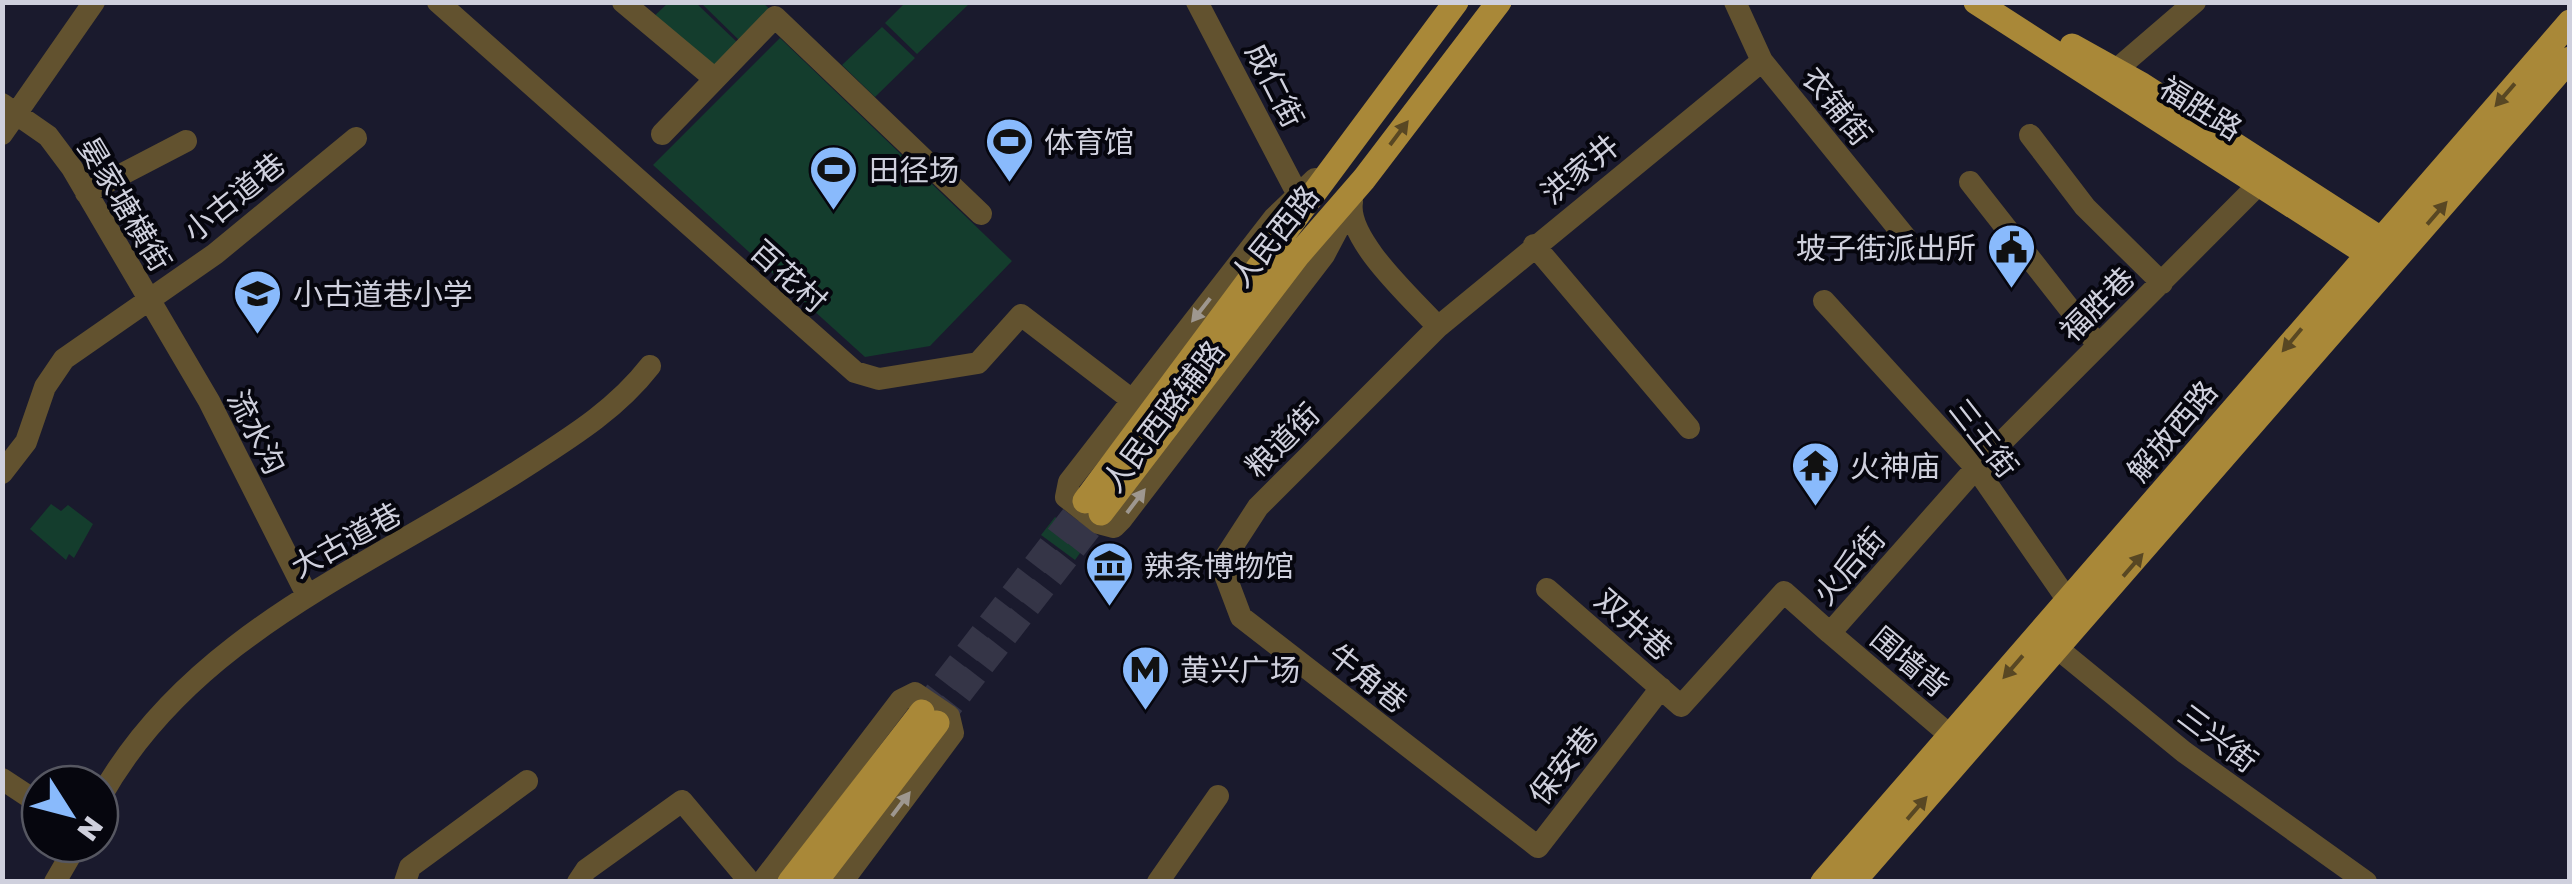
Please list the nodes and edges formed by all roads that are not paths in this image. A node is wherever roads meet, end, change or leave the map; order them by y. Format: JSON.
{"nodes":[{"id":1,"x":94,"y":2,"type":"edge"},
{"id":2,"x":438,"y":2,"type":"edge"},
{"id":3,"x":623,"y":2,"type":"edge"},
{"id":4,"x":1197,"y":2,"type":"edge"},
{"id":5,"x":1456,"y":2,"type":"edge"},
{"id":6,"x":1499,"y":2,"type":"edge"},
{"id":7,"x":1735,"y":2,"type":"edge"},
{"id":8,"x":1976,"y":2,"type":"edge"},
{"id":9,"x":2006,"y":2,"type":"edge"},
{"id":10,"x":2180,"y":2,"type":"edge"},
{"id":11,"x":2195,"y":2,"type":"edge"},
{"id":12,"x":2570,"y":22,"type":"edge"},
{"id":13,"x":2570,"y":59,"type":"edge"},
{"id":14,"x":1762,"y":60,"type":"junction"},
{"id":15,"x":2109,"y":65,"type":"junction"},
{"id":16,"x":712,"y":77,"type":"junction"},
{"id":17,"x":7,"y":118,"type":"edge"},
{"id":18,"x":662,"y":134,"type":"dead end"},
{"id":19,"x":2030,"y":135,"type":"dead end"},
{"id":20,"x":356,"y":138,"type":"dead end"},
{"id":21,"x":186,"y":141,"type":"dead end"},
{"id":22,"x":1336,"y":160,"type":"junction"},
{"id":23,"x":1970,"y":182,"type":"dead end"},
{"id":24,"x":2260,"y":183,"type":"junction"},
{"id":25,"x":1358,"y":191,"type":"junction"},
{"id":26,"x":86,"y":193,"type":"junction"},
{"id":27,"x":1298,"y":195,"type":"junction"},
{"id":28,"x":2411,"y":202,"type":"junction"},
{"id":29,"x":982,"y":214,"type":"dead end"},
{"id":30,"x":2341,"y":225,"type":"junction"},
{"id":31,"x":1906,"y":238,"type":"dead end"},
{"id":32,"x":1534,"y":245,"type":"junction"},
{"id":33,"x":2372,"y":245,"type":"junction"},
{"id":34,"x":2396,"y":261,"type":"junction"},
{"id":35,"x":2345,"y":276,"type":"junction"},
{"id":36,"x":2162,"y":283,"type":"junction"},
{"id":37,"x":147,"y":300,"type":"junction"},
{"id":38,"x":1824,"y":301,"type":"dead end"},
{"id":39,"x":1438,"y":327,"type":"junction"},
{"id":40,"x":2098,"y":346,"type":"junction"},
{"id":41,"x":650,"y":366,"type":"dead end"},
{"id":42,"x":1132,"y":400,"type":"junction"},
{"id":43,"x":1689,"y":428,"type":"dead end"},
{"id":44,"x":1976,"y":468,"type":"junction"},
{"id":45,"x":2,"y":473,"type":"edge"},
{"id":46,"x":1547,"y":589,"type":"dead end"},
{"id":47,"x":307,"y":595,"type":"junction"},
{"id":48,"x":2076,"y":612,"type":"junction"},
{"id":49,"x":1242,"y":617,"type":"joint"},
{"id":50,"x":1830,"y":633,"type":"junction"},
{"id":51,"x":2050,"y":642,"type":"junction"},
{"id":52,"x":1661,"y":688,"type":"junction"},
{"id":53,"x":1681,"y":706,"type":"joint"},
{"id":54,"x":1952,"y":736,"type":"junction"},
{"id":55,"x":1410,"y":750,"type":"joint"},
{"id":56,"x":120,"y":765,"type":"edge"},
{"id":57,"x":527,"y":781,"type":"dead end"},
{"id":58,"x":1218,"y":796,"type":"dead end"},
{"id":59,"x":852,"y":878,"type":"edge"},
{"id":60,"x":404,"y":879,"type":"edge"},
{"id":61,"x":578,"y":882,"type":"edge"},
{"id":62,"x":750,"y":882,"type":"edge"},
{"id":63,"x":762,"y":882,"type":"edge"},
{"id":64,"x":790,"y":882,"type":"edge"},
{"id":65,"x":815,"y":882,"type":"edge"},
{"id":66,"x":1158,"y":882,"type":"edge"},
{"id":67,"x":1824,"y":882,"type":"edge"},
{"id":68,"x":1853,"y":882,"type":"edge"},
{"id":69,"x":2366,"y":882,"type":"edge"}],
"edges":[{"from":1,"to":17,"type":"street"},
{"from":2,"to":42,"type":"street","name":"百花村"},
{"from":3,"to":16,"type":"street"},
{"from":4,"to":27,"type":"street","name":"成仁街"},
{"from":5,"to":22,"type":"main road","name":"人民西路"},
{"from":25,"to":6,"type":"main road","name":"人民西路","one_way":true},
{"from":7,"to":14,"type":"street","name":"衣铺街"},
{"from":8,"to":15,"type":"main road","name":"福胜路"},
{"from":9,"to":15,"type":"main road","name":"福胜路"},
{"from":10,"to":15,"type":"street"},
{"from":11,"to":15,"type":"street"},
{"from":12,"to":28,"type":"main road","name":"解放西路","one_way":true},
{"from":34,"to":13,"type":"main road","name":"解放西路","one_way":true},
{"from":14,"to":31,"type":"street","name":"衣铺街"},
{"from":14,"to":32,"type":"street","name":"洪家井"},
{"from":15,"to":24,"type":"main road","name":"福胜路"},
{"from":15,"to":30,"type":"main road","name":"福胜路"},
{"from":16,"to":18,"type":"street"},
{"from":16,"to":29,"type":"street"},
{"from":17,"to":26,"type":"street","name":"晏家塘横街"},
{"from":19,"to":36,"type":"street"},
{"from":20,"to":37,"type":"street","name":"小古道巷"},
{"from":21,"to":26,"type":"street"},
{"from":22,"to":25,"type":"main road","name":"人民西路"},
{"from":22,"to":27,"type":"street","name":"人民西路辅路"},
{"from":23,"to":40,"type":"street"},
{"from":24,"to":30,"type":"main road","name":"福胜路"},
{"from":24,"to":36,"type":"street","name":"福胜巷"},
{"from":25,"to":39,"type":"street"},
{"from":42,"to":25,"type":"street","name":"人民西路辅路","one_way":true},
{"from":26,"to":37,"type":"street","name":"晏家塘横街"},
{"from":27,"to":42,"type":"street","name":"人民西路辅路","one_way":true},
{"from":28,"to":30,"type":"main road"},
{"from":28,"to":33,"type":"main road","name":"解放西路"},
{"from":30,"to":33,"type":"main road","name":"福胜路"},
{"from":30,"to":35,"type":"main road"},
{"from":32,"to":39,"type":"street","name":"洪家井"},
{"from":32,"to":43,"type":"street"},
{"from":33,"to":34,"type":"main road","name":"福胜路"},
{"from":33,"to":35,"type":"main road","name":"解放西路"},
{"from":48,"to":34,"type":"main road","name":"解放西路","one_way":true},
{"from":35,"to":48,"type":"main road","name":"解放西路","one_way":true},
{"from":36,"to":40,"type":"street","name":"福胜巷"},
{"from":37,"to":45,"type":"street","name":"小古道巷"},
{"from":37,"to":47,"type":"street","name":"流水沟"},
{"from":38,"to":44,"type":"street","name":"三王街"},
{"from":39,"to":49,"type":"street","name":"粮道街"},
{"from":40,"to":44,"type":"street","name":"福胜巷"},
{"from":41,"to":47,"type":"street","name":"大古道巷"},
{"from":44,"to":48,"type":"street","name":"三王街"},
{"from":44,"to":50,"type":"street","name":"火后街"},
{"from":46,"to":52,"type":"street","name":"双井巷"},
{"from":47,"to":56,"type":"street","name":"大古道巷"},
{"from":48,"to":51,"type":"main road","name":"解放西路"},
{"from":49,"to":55,"type":"street","name":"牛角巷"},
{"from":50,"to":53,"type":"street","name":"火后街"},
{"from":50,"to":54,"type":"street","name":"围墙背"},
{"from":51,"to":54,"type":"main road","name":"解放西路","one_way":true},
{"from":68,"to":51,"type":"main road","name":"解放西路","one_way":true},
{"from":51,"to":69,"type":"street","name":"三兴街"},
{"from":52,"to":53,"type":"street","name":"双井巷"},
{"from":52,"to":55,"type":"street","name":"保安巷"},
{"from":54,"to":67,"type":"main road","name":"解放西路"},
{"from":57,"to":60,"type":"street"},
{"from":58,"to":66,"type":"street"},
{"from":59,"to":63,"type":"street","one_way":true},
{"from":61,"to":62,"type":"street"},
{"from":64,"to":65,"type":"main road"}]}
